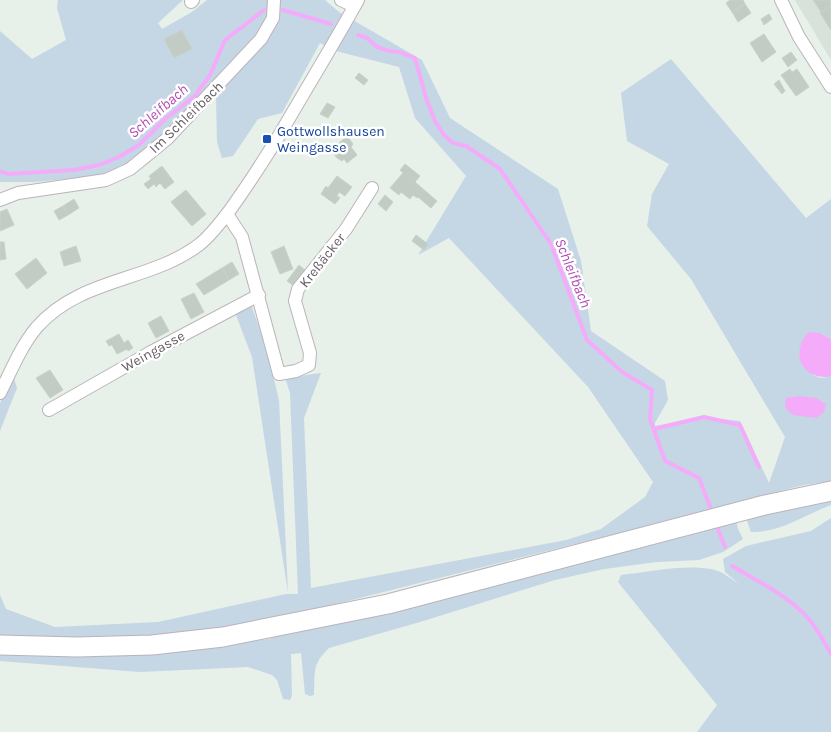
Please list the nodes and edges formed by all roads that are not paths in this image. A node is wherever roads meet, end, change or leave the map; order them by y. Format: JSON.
{"nodes":[{"id":1,"x":274,"y":0,"type":"edge"},
{"id":2,"x":342,"y":0,"type":"edge"},
{"id":3,"x":781,"y":0,"type":"edge"},
{"id":4,"x":356,"y":3,"type":"edge"},
{"id":5,"x":831,"y":87,"type":"edge"},
{"id":6,"x":372,"y":188,"type":"dead end"},
{"id":7,"x":0,"y":200,"type":"edge"},
{"id":8,"x":227,"y":214,"type":"junction"},
{"id":9,"x":259,"y":295,"type":"junction"},
{"id":10,"x":0,"y":393,"type":"edge"},
{"id":11,"x":49,"y":410,"type":"dead end"},
{"id":12,"x":831,"y":491,"type":"edge"},
{"id":13,"x":0,"y":645,"type":"edge"}],
"edges":[{"from":1,"to":7,"type":"street","name":"Im Schleifbach"},
{"from":2,"to":4,"type":"street"},
{"from":3,"to":5,"type":"street"},
{"from":4,"to":8,"type":"street"},
{"from":6,"to":9,"type":"street","name":"Kreßäcker"},
{"from":8,"to":9,"type":"street"},
{"from":8,"to":10,"type":"street"},
{"from":9,"to":11,"type":"street","name":"Weingasse"},
{"from":12,"to":13,"type":"main road"}]}
